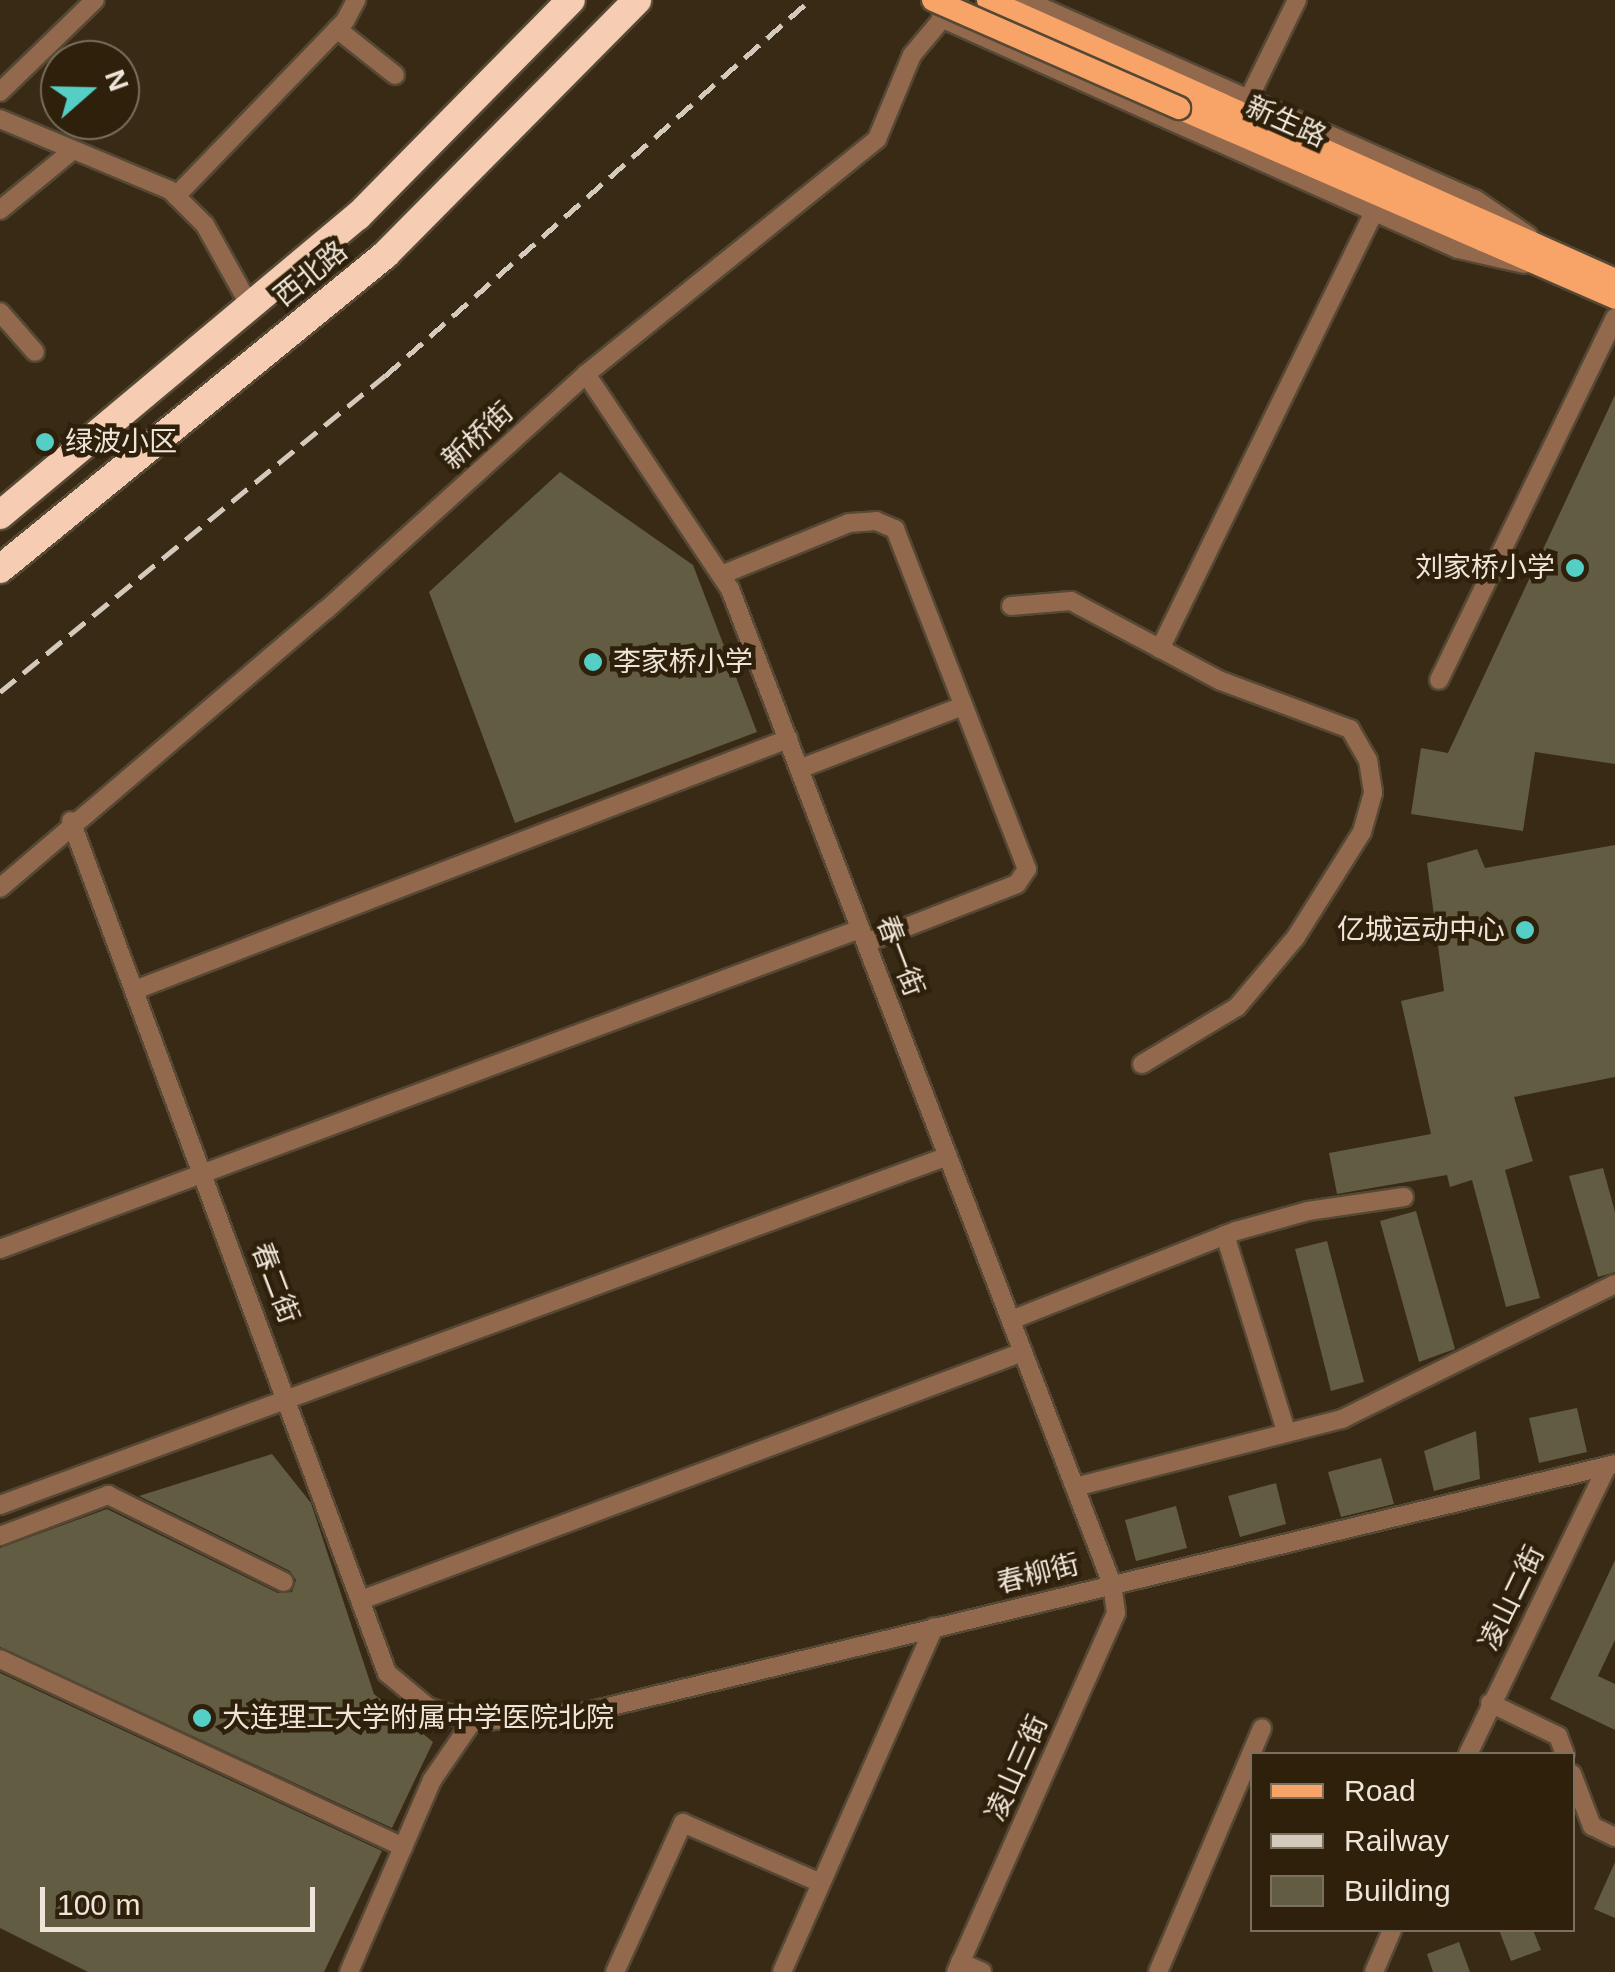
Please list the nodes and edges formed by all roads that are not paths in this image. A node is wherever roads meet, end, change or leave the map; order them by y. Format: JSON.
{"nodes":[{"id":1,"x":95,"y":0,"type":"edge"},
{"id":2,"x":356,"y":0,"type":"edge"},
{"id":3,"x":571,"y":0,"type":"edge"},
{"id":4,"x":636,"y":0,"type":"edge"},
{"id":5,"x":958,"y":0,"type":"edge"},
{"id":6,"x":988,"y":0,"type":"edge"},
{"id":7,"x":1025,"y":0,"type":"edge"},
{"id":8,"x":1297,"y":0,"type":"edge"},
{"id":9,"x":937,"y":9,"type":"edge"},
{"id":10,"x":337,"y":29,"type":"junction"},
{"id":11,"x":395,"y":75,"type":"dead end"},
{"id":12,"x":0,"y":92,"type":"edge"},
{"id":13,"x":1249,"y":98,"type":"junction"},
{"id":14,"x":1184,"y":99,"type":"junction"},
{"id":15,"x":0,"y":118,"type":"edge"},
{"id":16,"x":73,"y":150,"type":"junction"},
{"id":17,"x":176,"y":196,"type":"junction"},
{"id":18,"x":0,"y":210,"type":"edge"},
{"id":19,"x":1374,"y":212,"type":"junction"},
{"id":20,"x":1541,"y":257,"type":"junction"},
{"id":21,"x":1615,"y":280,"type":"edge"},
{"id":22,"x":1615,"y":298,"type":"edge"},
{"id":23,"x":250,"y":306,"type":"junction"},
{"id":24,"x":0,"y":312,"type":"edge"},
{"id":25,"x":1615,"y":317,"type":"edge"},
{"id":26,"x":35,"y":352,"type":"dead end"},
{"id":27,"x":586,"y":374,"type":"junction"},
{"id":28,"x":0,"y":515,"type":"edge"},
{"id":29,"x":0,"y":569,"type":"edge"},
{"id":30,"x":721,"y":576,"type":"junction"},
{"id":31,"x":1011,"y":606,"type":"dead end"},
{"id":32,"x":1160,"y":648,"type":"junction"},
{"id":33,"x":1440,"y":680,"type":"dead end"},
{"id":34,"x":963,"y":706,"type":"junction"},
{"id":35,"x":788,"y":740,"type":"junction"},
{"id":36,"x":799,"y":769,"type":"junction"},
{"id":37,"x":72,"y":821,"type":"junction"},
{"id":38,"x":0,"y":888,"type":"edge"},
{"id":39,"x":863,"y":936,"type":"junction"},
{"id":40,"x":135,"y":990,"type":"junction"},
{"id":41,"x":1142,"y":1064,"type":"dead end"},
{"id":42,"x":948,"y":1156,"type":"junction"},
{"id":43,"x":204,"y":1174,"type":"junction"},
{"id":44,"x":1404,"y":1196,"type":"dead end"},
{"id":45,"x":1225,"y":1235,"type":"junction"},
{"id":46,"x":0,"y":1249,"type":"edge"},
{"id":47,"x":1615,"y":1284,"type":"edge"},
{"id":48,"x":1011,"y":1320,"type":"junction"},
{"id":49,"x":1023,"y":1352,"type":"junction"},
{"id":50,"x":289,"y":1400,"type":"junction"},
{"id":51,"x":1286,"y":1432,"type":"junction"},
{"id":52,"x":1611,"y":1465,"type":"edge"},
{"id":53,"x":1074,"y":1487,"type":"junction"},
{"id":54,"x":0,"y":1505,"type":"edge"},
{"id":55,"x":0,"y":1536,"type":"edge"},
{"id":56,"x":284,"y":1582,"type":"dead end"},
{"id":57,"x":1112,"y":1584,"type":"junction"},
{"id":58,"x":361,"y":1600,"type":"junction"},
{"id":59,"x":934,"y":1628,"type":"junction"},
{"id":60,"x":0,"y":1659,"type":"edge"},
{"id":61,"x":1490,"y":1703,"type":"junction"},
{"id":62,"x":472,"y":1722,"type":"junction"},
{"id":63,"x":1262,"y":1728,"type":"dead end"},
{"id":64,"x":1252,"y":1752,"type":"edge"},
{"id":65,"x":1469,"y":1752,"type":"edge"},
{"id":66,"x":1564,"y":1752,"type":"edge"},
{"id":67,"x":1250,"y":1756,"type":"edge"},
{"id":68,"x":1575,"y":1782,"type":"edge"},
{"id":69,"x":1615,"y":1836,"type":"edge"},
{"id":70,"x":402,"y":1847,"type":"junction"},
{"id":71,"x":821,"y":1883,"type":"junction"},
{"id":72,"x":1391,"y":1932,"type":"edge"},
{"id":73,"x":958,"y":1967,"type":"edge"},
{"id":74,"x":1380,"y":1968,"type":"edge"},
{"id":75,"x":348,"y":1972,"type":"edge"},
{"id":76,"x":615,"y":1972,"type":"edge"},
{"id":77,"x":782,"y":1972,"type":"edge"},
{"id":78,"x":982,"y":1972,"type":"edge"},
{"id":79,"x":1158,"y":1972,"type":"edge"}],
"edges":[{"from":1,"to":12,"type":"street"},
{"from":2,"to":10,"type":"street"},
{"from":3,"to":23,"type":"highway","name":"西北路"},
{"from":4,"to":29,"type":"highway","name":"西北路"},
{"from":5,"to":9,"type":"street","name":"新桥街"},
{"from":6,"to":14,"type":"main road","name":"新生路"},
{"from":7,"to":13,"type":"street"},
{"from":8,"to":13,"type":"street"},
{"from":9,"to":14,"type":"main road","name":"新生路","bridge":true},
{"from":9,"to":19,"type":"street"},
{"from":9,"to":27,"type":"street","name":"新桥街"},
{"from":10,"to":11,"type":"street"},
{"from":10,"to":17,"type":"street"},
{"from":13,"to":20,"type":"street"},
{"from":14,"to":20,"type":"main road","name":"新生路"},
{"from":15,"to":16,"type":"street"},
{"from":16,"to":17,"type":"street"},
{"from":16,"to":18,"type":"street"},
{"from":17,"to":23,"type":"street"},
{"from":19,"to":20,"type":"street"},
{"from":19,"to":32,"type":"street"},
{"from":20,"to":21,"type":"main road","name":"新生路"},
{"from":20,"to":22,"type":"main road","name":"新生路"},
{"from":23,"to":28,"type":"highway","name":"西北路"},
{"from":24,"to":26,"type":"street"},
{"from":25,"to":33,"type":"street"},
{"from":27,"to":30,"type":"street","name":"春一街"},
{"from":27,"to":37,"type":"street","name":"新桥街"},
{"from":30,"to":34,"type":"street"},
{"from":30,"to":35,"type":"street","name":"春一街"},
{"from":31,"to":32,"type":"street"},
{"from":32,"to":41,"type":"street"},
{"from":34,"to":36,"type":"street"},
{"from":34,"to":39,"type":"street"},
{"from":35,"to":36,"type":"street","name":"春一街"},
{"from":35,"to":40,"type":"street"},
{"from":36,"to":39,"type":"street","name":"春一街"},
{"from":37,"to":38,"type":"street","name":"新桥街"},
{"from":37,"to":40,"type":"street","name":"春二街"},
{"from":39,"to":42,"type":"street","name":"春一街"},
{"from":39,"to":43,"type":"street"},
{"from":40,"to":43,"type":"street","name":"春二街"},
{"from":42,"to":48,"type":"street","name":"春一街"},
{"from":42,"to":50,"type":"street"},
{"from":43,"to":46,"type":"street"},
{"from":43,"to":50,"type":"street","name":"春二街"},
{"from":44,"to":45,"type":"street"},
{"from":45,"to":48,"type":"street"},
{"from":45,"to":51,"type":"street"},
{"from":47,"to":51,"type":"street"},
{"from":48,"to":49,"type":"street","name":"春一街"},
{"from":49,"to":53,"type":"street","name":"春一街"},
{"from":49,"to":58,"type":"street"},
{"from":50,"to":54,"type":"street"},
{"from":50,"to":58,"type":"street","name":"春二街"},
{"from":51,"to":53,"type":"street"},
{"from":52,"to":57,"type":"street","name":"春柳街"},
{"from":52,"to":61,"type":"street","name":"凌山二街"},
{"from":53,"to":57,"type":"street","name":"春一街"},
{"from":55,"to":56,"type":"street"},
{"from":57,"to":59,"type":"street","name":"春柳街"},
{"from":57,"to":73,"type":"street","name":"凌山三街"},
{"from":58,"to":62,"type":"street","name":"春二街"},
{"from":59,"to":62,"type":"street","name":"春柳街"},
{"from":59,"to":71,"type":"street"},
{"from":60,"to":70,"type":"street"},
{"from":61,"to":65,"type":"street","name":"凌山二街"},
{"from":61,"to":66,"type":"street"},
{"from":62,"to":70,"type":"street"},
{"from":63,"to":64,"type":"street"},
{"from":67,"to":79,"type":"street"},
{"from":68,"to":69,"type":"street"},
{"from":70,"to":75,"type":"street"},
{"from":71,"to":76,"type":"street"},
{"from":71,"to":77,"type":"street"},
{"from":72,"to":74,"type":"street"},
{"from":73,"to":78,"type":"street"}]}
